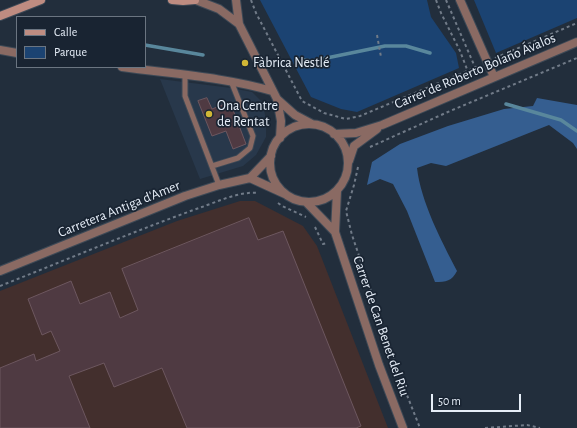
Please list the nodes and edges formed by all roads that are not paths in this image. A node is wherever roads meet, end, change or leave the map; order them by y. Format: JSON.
{"nodes":[{"id":1,"x":41,"y":0,"type":"edge"},
{"id":2,"x":172,"y":0,"type":"edge"},
{"id":3,"x":195,"y":0,"type":"edge"},
{"id":4,"x":236,"y":0,"type":"edge"},
{"id":5,"x":460,"y":0,"type":"edge"},
{"id":6,"x":0,"y":16,"type":"edge"},
{"id":7,"x":239,"y":24,"type":"junction"},
{"id":8,"x":577,"y":42,"type":"edge"},
{"id":9,"x":0,"y":50,"type":"edge"},
{"id":10,"x":16,"y":53,"type":"edge"},
{"id":11,"x":130,"y":68,"type":"edge"},
{"id":12,"x":185,"y":75,"type":"junction"},
{"id":13,"x":494,"y":77,"type":"junction"},
{"id":14,"x":231,"y":82,"type":"junction"},
{"id":15,"x":272,"y":91,"type":"junction"},
{"id":16,"x":277,"y":99,"type":"junction"},
{"id":17,"x":314,"y":125,"type":"junction"},
{"id":18,"x":382,"y":125,"type":"junction"},
{"id":19,"x":334,"y":134,"type":"junction"},
{"id":20,"x":280,"y":138,"type":"junction"},
{"id":21,"x":271,"y":156,"type":"junction"},
{"id":22,"x":348,"y":165,"type":"junction"},
{"id":23,"x":212,"y":166,"type":"junction"},
{"id":24,"x":250,"y":178,"type":"junction"},
{"id":25,"x":219,"y":185,"type":"junction"},
{"id":26,"x":337,"y":190,"type":"junction"},
{"id":27,"x":285,"y":194,"type":"junction"},
{"id":28,"x":306,"y":202,"type":"junction"},
{"id":29,"x":337,"y":236,"type":"junction"},
{"id":30,"x":0,"y":271,"type":"edge"},
{"id":31,"x":403,"y":428,"type":"edge"}],
"edges":[{"from":1,"to":6,"type":"main road"},
{"from":2,"to":3,"type":"main road"},
{"from":3,"to":7,"type":"street"},
{"from":4,"to":7,"type":"street"},
{"from":5,"to":13,"type":"street"},
{"from":7,"to":15,"type":"street"},
{"from":8,"to":13,"type":"street","name":"Carrer de Roberto Bolaño Ávalos"},
{"from":9,"to":10,"type":"street"},
{"from":11,"to":12,"type":"street"},
{"from":12,"to":14,"type":"street"},
{"from":12,"to":23,"type":"lane"},
{"from":13,"to":18,"type":"street","name":"Carrer de Roberto Bolaño Ávalos"},
{"from":14,"to":15,"type":"street"},
{"from":14,"to":23,"type":"lane"},
{"from":15,"to":16,"type":"street"},
{"from":16,"to":17,"type":"street"},
{"from":16,"to":20,"type":"street"},
{"from":17,"to":19,"type":"street"},
{"from":17,"to":20,"type":"street"},
{"from":18,"to":19,"type":"street","name":"Carrer de Roberto Bolaño Ávalos"},
{"from":18,"to":22,"type":"street","name":"Carrer de Roberto Bolaño Ávalos"},
{"from":19,"to":22,"type":"street"},
{"from":20,"to":21,"type":"street"},
{"from":21,"to":24,"type":"street"},
{"from":21,"to":27,"type":"street"},
{"from":22,"to":26,"type":"street"},
{"from":23,"to":25,"type":"lane"},
{"from":24,"to":25,"type":"street","name":"Carretera Antiga d'Amer"},
{"from":24,"to":27,"type":"street"},
{"from":25,"to":30,"type":"street","name":"Carretera Antiga d'Amer"},
{"from":26,"to":28,"type":"street"},
{"from":26,"to":29,"type":"street","name":"Carrer de Can Benet del Riu"},
{"from":27,"to":28,"type":"street"},
{"from":28,"to":29,"type":"street","name":"Carrer de Can Benet del Riu"},
{"from":29,"to":31,"type":"street","name":"Carrer de Can Benet del Riu"}]}
